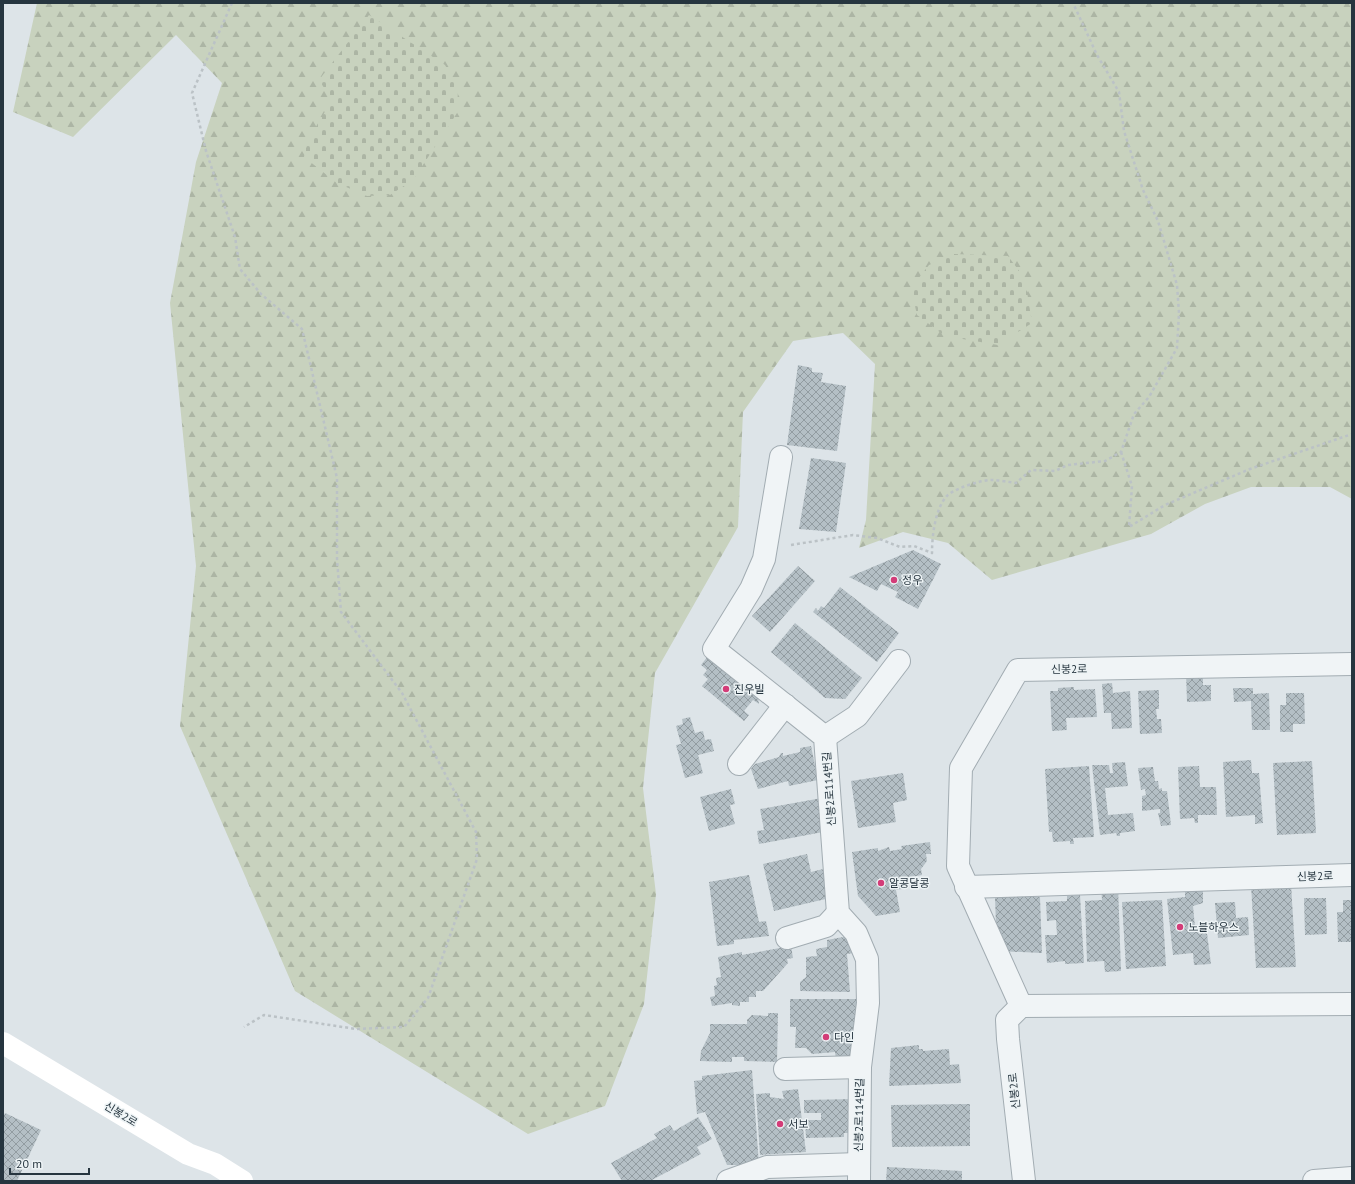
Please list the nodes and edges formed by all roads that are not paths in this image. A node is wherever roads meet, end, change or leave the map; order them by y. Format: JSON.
{"nodes":[{"id":1,"x":781,"y":457,"type":"dead end"},
{"id":2,"x":899,"y":661,"type":"dead end"},
{"id":3,"x":1352,"y":664,"type":"edge"},
{"id":4,"x":784,"y":705,"type":"junction"},
{"id":5,"x":825,"y":736,"type":"junction"},
{"id":6,"x":739,"y":764,"type":"dead end"},
{"id":7,"x":1352,"y":875,"type":"edge"},
{"id":8,"x":966,"y":887,"type":"junction"},
{"id":9,"x":838,"y":913,"type":"junction"},
{"id":10,"x":787,"y":938,"type":"dead end"},
{"id":11,"x":1352,"y":1004,"type":"edge"},
{"id":12,"x":1021,"y":1006,"type":"junction"},
{"id":13,"x":3,"y":1043,"type":"edge"},
{"id":14,"x":860,"y":1068,"type":"junction"},
{"id":15,"x":785,"y":1070,"type":"dead end"},
{"id":16,"x":859,"y":1172,"type":"edge"},
{"id":17,"x":1352,"y":1178,"type":"edge"},
{"id":18,"x":242,"y":1181,"type":"edge"},
{"id":19,"x":728,"y":1181,"type":"edge"},
{"id":20,"x":1024,"y":1181,"type":"edge"},
{"id":21,"x":1314,"y":1181,"type":"edge"}],
"edges":[{"from":1,"to":4,"type":"street","name":"신봉2로114번길"},
{"from":2,"to":5,"type":"street"},
{"from":3,"to":8,"type":"street","name":"신봉2로"},
{"from":4,"to":5,"type":"street","name":"신봉2로114번길"},
{"from":4,"to":6,"type":"street"},
{"from":5,"to":9,"type":"street","name":"신봉2로114번길"},
{"from":7,"to":8,"type":"street","name":"신봉2로"},
{"from":8,"to":12,"type":"street","name":"신봉2로"},
{"from":9,"to":10,"type":"street"},
{"from":9,"to":14,"type":"street","name":"신봉2로114번길"},
{"from":11,"to":12,"type":"street"},
{"from":12,"to":20,"type":"street","name":"신봉2로"},
{"from":13,"to":18,"type":"street","name":"신봉2로"},
{"from":14,"to":15,"type":"street"},
{"from":14,"to":16,"type":"street","name":"신봉2로114번길"},
{"from":16,"to":19,"type":"street"},
{"from":17,"to":21,"type":"street"}]}
